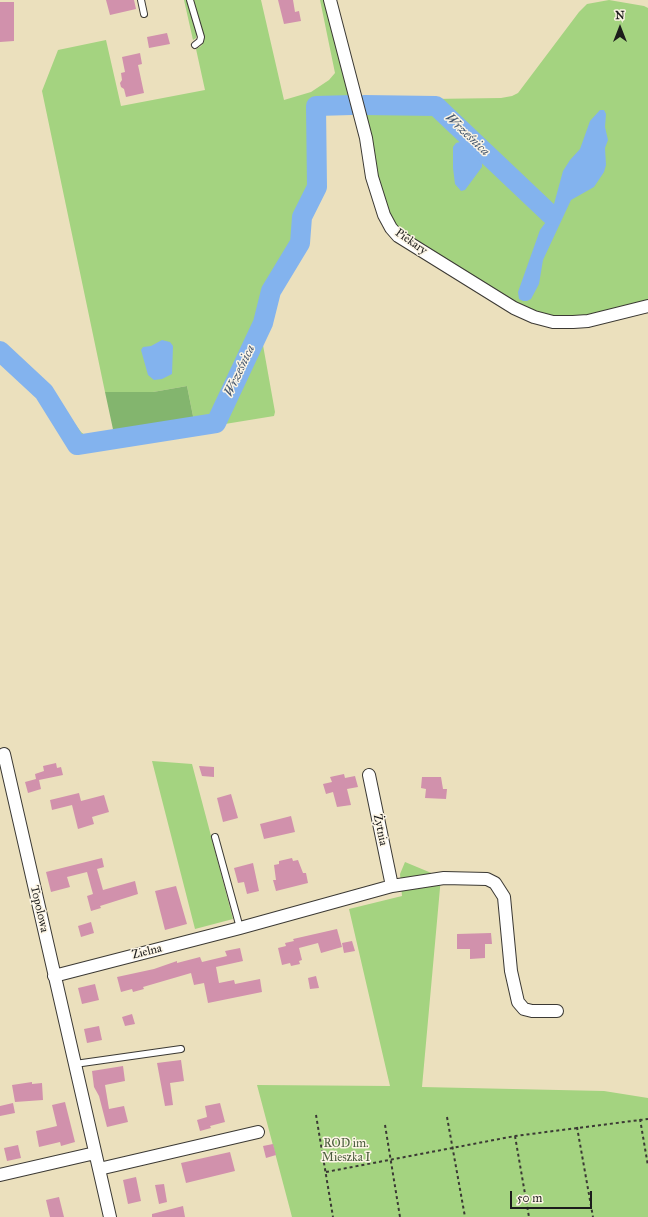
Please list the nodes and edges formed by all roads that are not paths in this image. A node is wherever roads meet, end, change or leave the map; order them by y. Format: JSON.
{"nodes":[{"id":1,"x":141,"y":0,"type":"edge"},
{"id":2,"x":190,"y":0,"type":"edge"},
{"id":3,"x":330,"y":0,"type":"edge"},
{"id":4,"x":144,"y":14,"type":"dead end"},
{"id":5,"x":195,"y":45,"type":"dead end"},
{"id":6,"x":648,"y":306,"type":"edge"},
{"id":7,"x":4,"y":754,"type":"dead end"},
{"id":8,"x":369,"y":775,"type":"dead end"},
{"id":9,"x":215,"y":837,"type":"dead end"},
{"id":10,"x":392,"y":886,"type":"junction"},
{"id":11,"x":240,"y":928,"type":"junction"},
{"id":12,"x":54,"y":976,"type":"junction"},
{"id":13,"x":557,"y":1010,"type":"dead end"},
{"id":14,"x":180,"y":1050,"type":"dead end"},
{"id":15,"x":75,"y":1064,"type":"junction"},
{"id":16,"x":258,"y":1132,"type":"dead end"},
{"id":17,"x":96,"y":1153,"type":"junction"},
{"id":18,"x":99,"y":1169,"type":"junction"},
{"id":19,"x":0,"y":1175,"type":"edge"},
{"id":20,"x":110,"y":1217,"type":"edge"}],
"edges":[{"from":1,"to":4,"type":"lane"},
{"from":2,"to":5,"type":"lane"},
{"from":3,"to":6,"type":"street","name":"Piekary"},
{"from":7,"to":12,"type":"street","name":"Topolowa"},
{"from":8,"to":10,"type":"street","name":"Żytnia"},
{"from":9,"to":11,"type":"lane"},
{"from":10,"to":11,"type":"street","name":"Zielna"},
{"from":10,"to":13,"type":"street","name":"Zielna"},
{"from":11,"to":12,"type":"street","name":"Zielna"},
{"from":12,"to":15,"type":"street","name":"Topolowa"},
{"from":14,"to":15,"type":"lane"},
{"from":15,"to":17,"type":"street","name":"Topolowa"},
{"from":16,"to":18,"type":"street"},
{"from":17,"to":18,"type":"street","name":"Topolowa"},
{"from":17,"to":19,"type":"street"},
{"from":18,"to":20,"type":"street","name":"Topolowa"}]}
